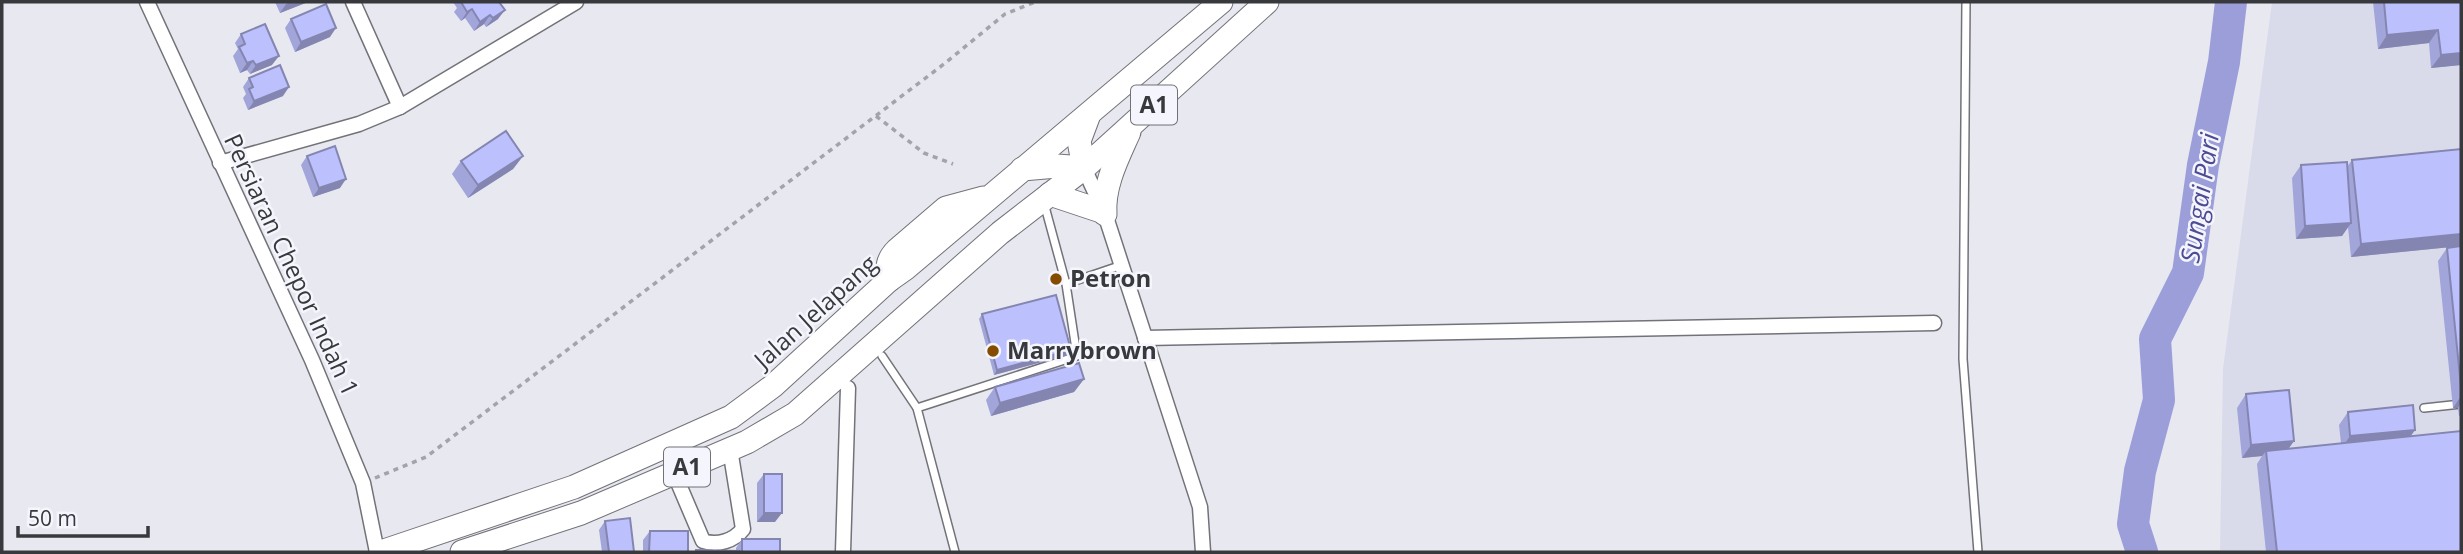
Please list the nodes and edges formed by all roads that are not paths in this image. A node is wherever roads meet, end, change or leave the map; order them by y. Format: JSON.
{"nodes":[{"id":1,"x":147,"y":2,"type":"edge"},
{"id":2,"x":353,"y":2,"type":"edge"},
{"id":3,"x":576,"y":2,"type":"edge"},
{"id":4,"x":1221,"y":2,"type":"edge"},
{"id":5,"x":1267,"y":2,"type":"edge"},
{"id":6,"x":1966,"y":2,"type":"edge"},
{"id":7,"x":400,"y":107,"type":"junction"},
{"id":8,"x":1090,"y":114,"type":"junction"},
{"id":9,"x":1131,"y":126,"type":"junction"},
{"id":10,"x":220,"y":163,"type":"junction"},
{"id":11,"x":1084,"y":168,"type":"junction"},
{"id":12,"x":1022,"y":169,"type":"junction"},
{"id":13,"x":1046,"y":196,"type":"junction"},
{"id":14,"x":1104,"y":213,"type":"junction"},
{"id":15,"x":1122,"y":265,"type":"junction"},
{"id":16,"x":1066,"y":284,"type":"junction"},
{"id":17,"x":865,"y":304,"type":"junction"},
{"id":18,"x":1934,"y":323,"type":"dead end"},
{"id":19,"x":1145,"y":338,"type":"junction"},
{"id":20,"x":883,"y":345,"type":"junction"},
{"id":21,"x":848,"y":388,"type":"junction"},
{"id":22,"x":2461,"y":404,"type":"edge"},
{"id":23,"x":918,"y":408,"type":"junction"},
{"id":24,"x":2424,"y":408,"type":"dead end"},
{"id":25,"x":795,"y":414,"type":"junction"},
{"id":26,"x":730,"y":449,"type":"junction"},
{"id":27,"x":674,"y":473,"type":"junction"},
{"id":28,"x":379,"y":552,"type":"edge"},
{"id":29,"x":462,"y":552,"type":"edge"},
{"id":30,"x":843,"y":552,"type":"edge"},
{"id":31,"x":955,"y":552,"type":"edge"},
{"id":32,"x":1203,"y":552,"type":"edge"},
{"id":33,"x":1978,"y":552,"type":"edge"}],
"edges":[{"from":1,"to":10,"type":"street","name":"Persiaran Chepor Indah 1"},
{"from":2,"to":7,"type":"street"},
{"from":3,"to":7,"type":"street"},
{"from":4,"to":8,"type":"main road","number":"A1"},
{"from":5,"to":9,"type":"main road","number":"A1"},
{"from":6,"to":33,"type":"lane"},
{"from":7,"to":10,"type":"street"},
{"from":8,"to":11,"type":"main road"},
{"from":8,"to":12,"type":"main road","number":"A1"},
{"from":9,"to":11,"type":"main road","number":"A1"},
{"from":9,"to":14,"type":"main road"},
{"from":10,"to":28,"type":"street","name":"Persiaran Chepor Indah 1"},
{"from":11,"to":12,"type":"main road"},
{"from":11,"to":13,"type":"main road","number":"A1"},
{"from":11,"to":14,"type":"street"},
{"from":12,"to":17,"type":"main road","name":"Jalan Jelapang","number":"A1"},
{"from":13,"to":14,"type":"main road"},
{"from":13,"to":16,"type":"lane"},
{"from":13,"to":20,"type":"main road","number":"A1"},
{"from":14,"to":15,"type":"street"},
{"from":15,"to":16,"type":"lane"},
{"from":15,"to":19,"type":"street"},
{"from":16,"to":23,"type":"lane"},
{"from":17,"to":20,"type":"main road"},
{"from":17,"to":28,"type":"main road","name":"Jalan Jelapang","number":"A1"},
{"from":18,"to":19,"type":"street"},
{"from":19,"to":32,"type":"street"},
{"from":20,"to":21,"type":"main road"},
{"from":20,"to":23,"type":"lane"},
{"from":20,"to":25,"type":"main road","number":"A1"},
{"from":21,"to":25,"type":"main road"},
{"from":21,"to":30,"type":"street"},
{"from":22,"to":24,"type":"lane"},
{"from":23,"to":31,"type":"lane"},
{"from":25,"to":26,"type":"main road","number":"A1"},
{"from":26,"to":27,"type":"main road","number":"A1"},
{"from":26,"to":27,"type":"street"},
{"from":27,"to":29,"type":"main road","number":"A1"}]}
